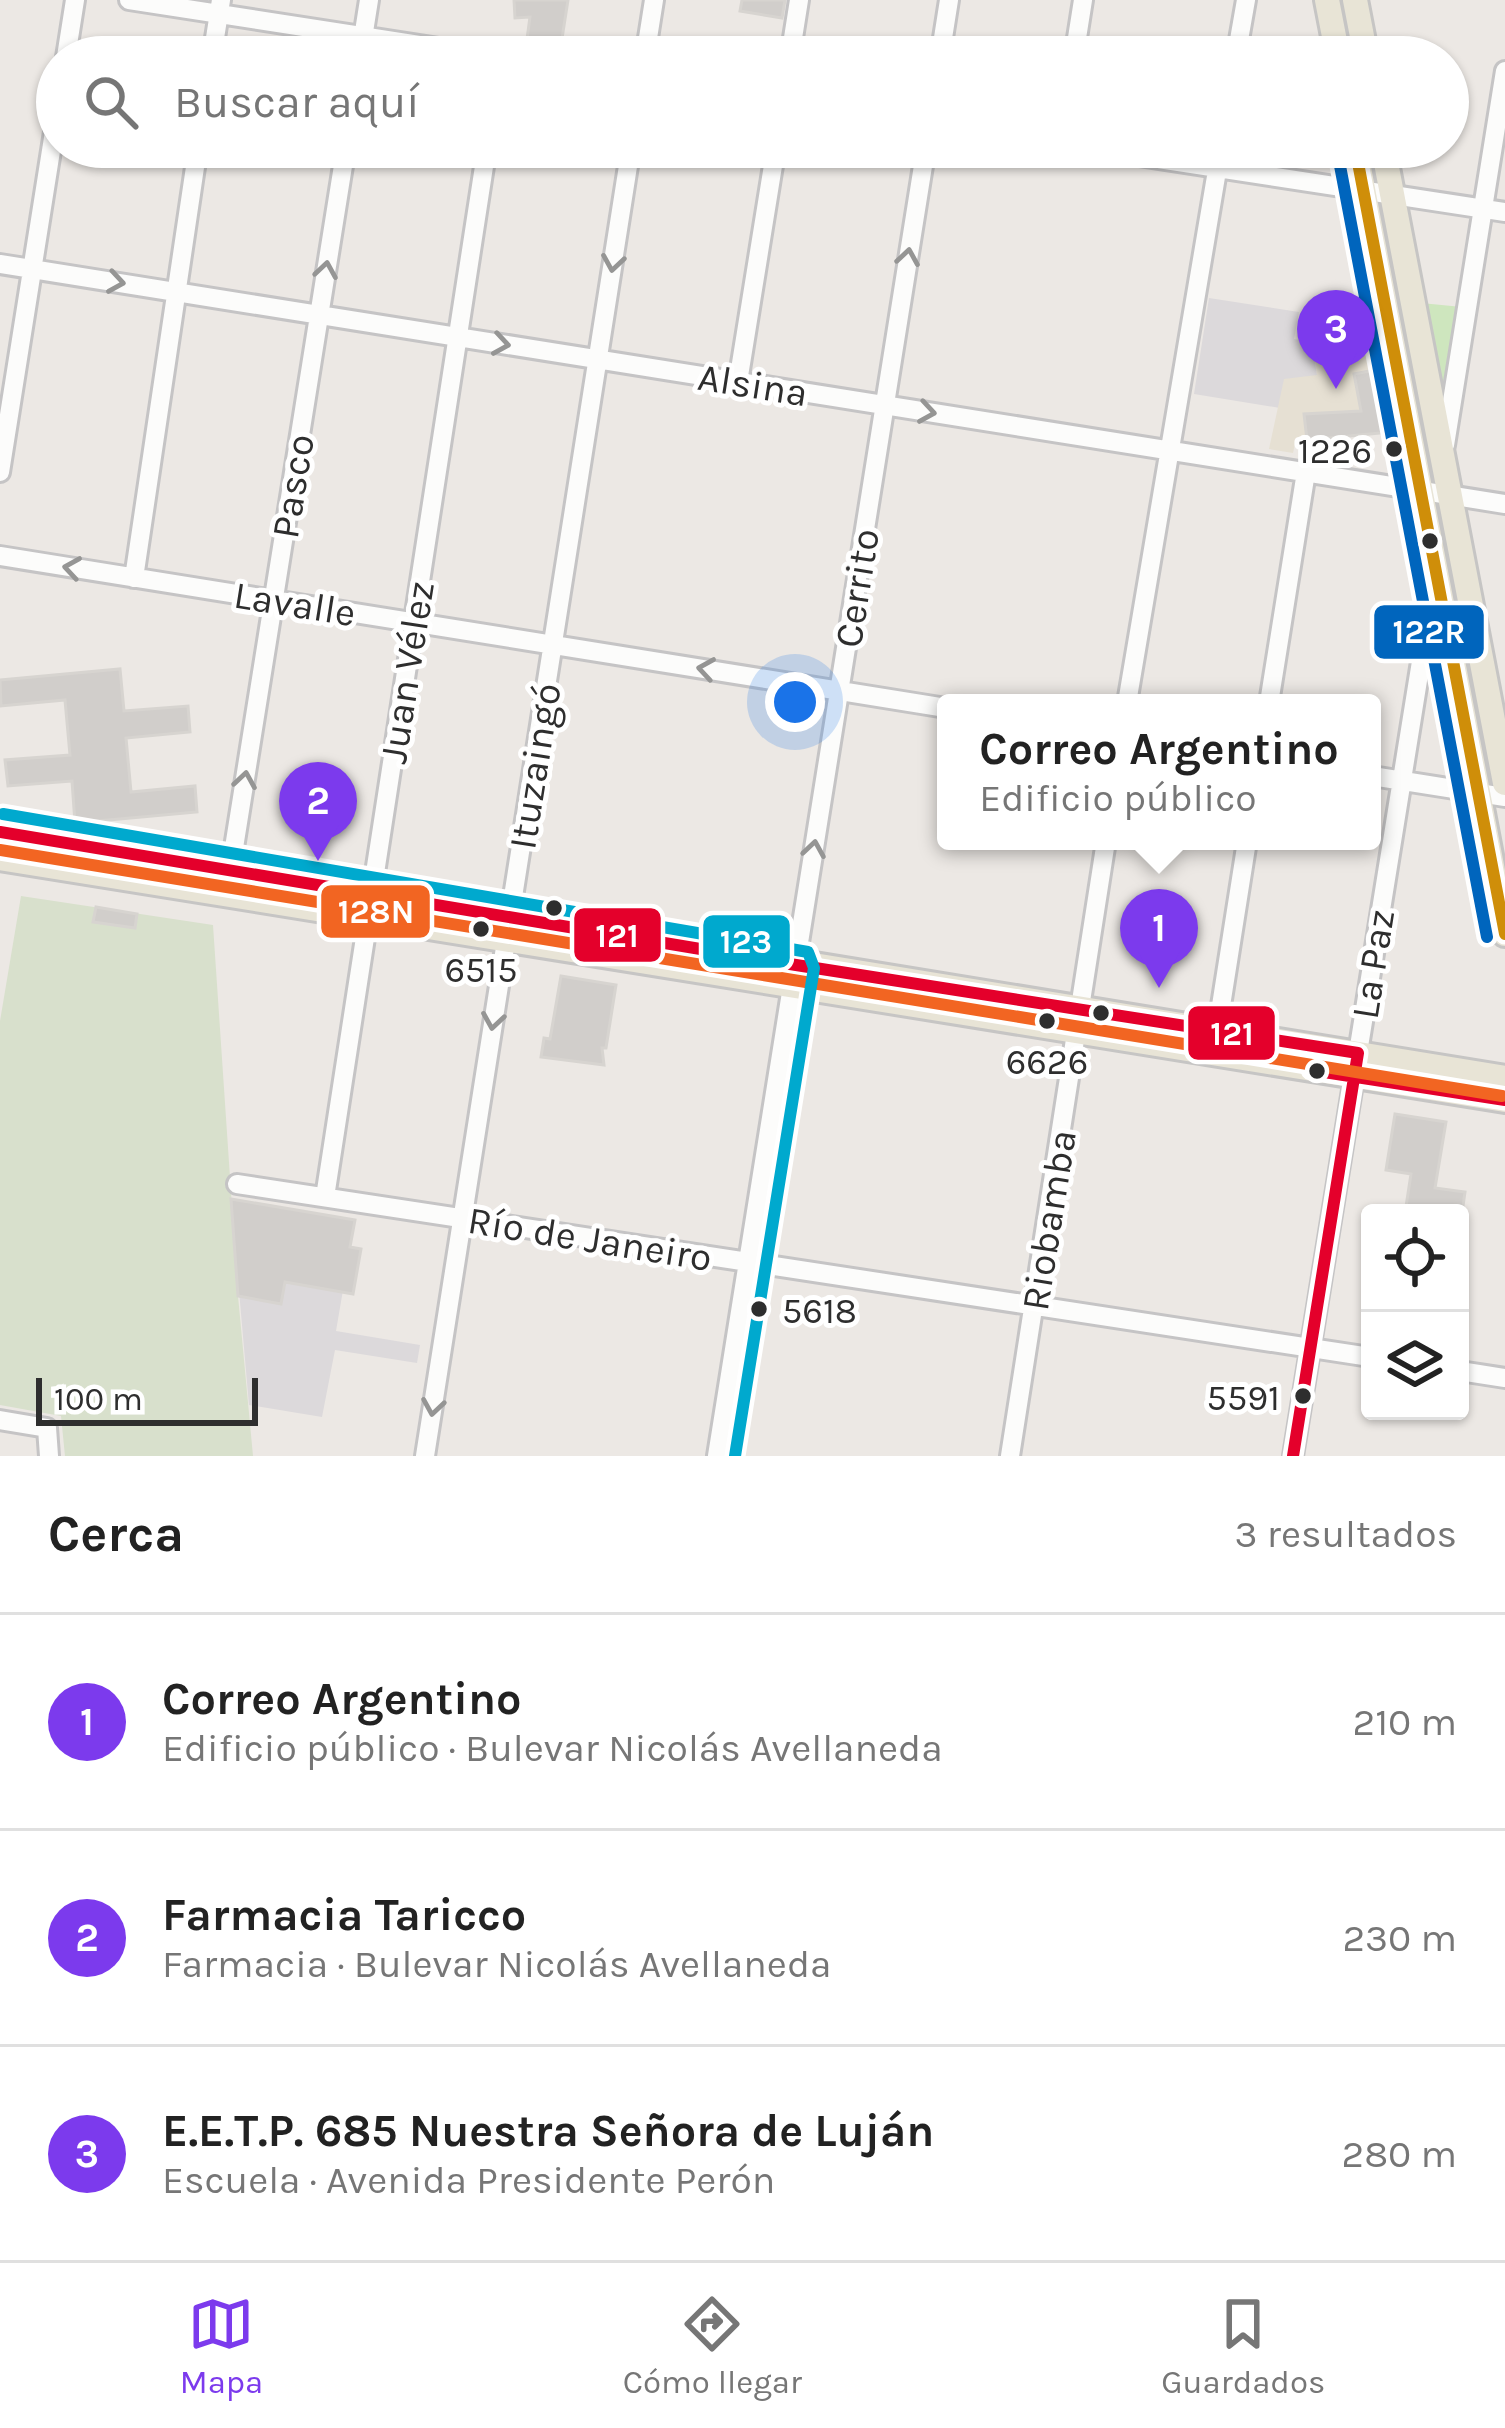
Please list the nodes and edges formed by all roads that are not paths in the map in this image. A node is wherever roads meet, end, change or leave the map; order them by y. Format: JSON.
{"nodes":[{"id":1,"x":75,"y":0,"type":"edge"},
{"id":2,"x":129,"y":0,"type":"edge"},
{"id":3,"x":369,"y":0,"type":"edge"},
{"id":4,"x":654,"y":0,"type":"edge"},
{"id":5,"x":799,"y":0,"type":"edge"},
{"id":6,"x":949,"y":0,"type":"edge"},
{"id":7,"x":1083,"y":0,"type":"edge"},
{"id":8,"x":1246,"y":0,"type":"edge"},
{"id":9,"x":1327,"y":0,"type":"edge"},
{"id":10,"x":1355,"y":0,"type":"edge"},
{"id":11,"x":220,"y":7,"type":"edge"},
{"id":12,"x":69,"y":36,"type":"edge"},
{"id":13,"x":363,"y":36,"type":"joint"},
{"id":14,"x":648,"y":36,"type":"edge"},
{"id":15,"x":793,"y":36,"type":"edge"},
{"id":16,"x":943,"y":36,"type":"edge"},
{"id":17,"x":1077,"y":36,"type":"edge"},
{"id":18,"x":1240,"y":36,"type":"edge"},
{"id":19,"x":1334,"y":36,"type":"edge"},
{"id":20,"x":1362,"y":36,"type":"edge"},
{"id":21,"x":1505,"y":71,"type":"edge"},
{"id":22,"x":48,"y":168,"type":"edge"},
{"id":23,"x":195,"y":168,"type":"edge"},
{"id":24,"x":343,"y":168,"type":"edge"},
{"id":25,"x":485,"y":168,"type":"edge"},
{"id":26,"x":628,"y":168,"type":"edge"},
{"id":27,"x":773,"y":168,"type":"edge"},
{"id":28,"x":923,"y":168,"type":"edge"},
{"id":29,"x":1217,"y":168,"type":"joint"},
{"id":30,"x":1359,"y":168,"type":"edge"},
{"id":31,"x":1387,"y":168,"type":"edge"},
{"id":32,"x":1364,"y":190,"type":"junction"},
{"id":33,"x":1392,"y":196,"type":"junction"},
{"id":34,"x":1483,"y":209,"type":"junction"},
{"id":35,"x":1505,"y":212,"type":"edge"},
{"id":36,"x":0,"y":264,"type":"edge"},
{"id":37,"x":32,"y":269,"type":"junction"},
{"id":38,"x":175,"y":292,"type":"junction"},
{"id":39,"x":319,"y":315,"type":"junction"},
{"id":40,"x":458,"y":337,"type":"junction"},
{"id":41,"x":598,"y":359,"type":"junction"},
{"id":42,"x":738,"y":382,"type":"junction"},
{"id":43,"x":885,"y":405,"type":"junction"},
{"id":44,"x":1170,"y":450,"type":"junction"},
{"id":45,"x":1442,"y":461,"type":"junction"},
{"id":46,"x":0,"y":472,"type":"edge"},
{"id":47,"x":1306,"y":472,"type":"junction"},
{"id":48,"x":1420,"y":490,"type":"junction"},
{"id":49,"x":1449,"y":495,"type":"junction"},
{"id":50,"x":1505,"y":504,"type":"edge"},
{"id":51,"x":0,"y":556,"type":"edge"},
{"id":52,"x":134,"y":578,"type":"junction"},
{"id":53,"x":273,"y":600,"type":"junction"},
{"id":54,"x":414,"y":622,"type":"junction"},
{"id":55,"x":1446,"y":624,"type":"junction"},
{"id":56,"x":553,"y":645,"type":"junction"},
{"id":57,"x":839,"y":691,"type":"junction"},
{"id":58,"x":1129,"y":694,"type":"edge"},
{"id":59,"x":1270,"y":694,"type":"edge"},
{"id":60,"x":937,"y":707,"type":"edge"},
{"id":61,"x":1381,"y":778,"type":"edge"},
{"id":62,"x":1402,"y":781,"type":"junction"},
{"id":63,"x":1505,"y":783,"type":"edge"},
{"id":64,"x":1478,"y":793,"type":"junction"},
{"id":65,"x":1505,"y":797,"type":"edge"},
{"id":66,"x":0,"y":832,"type":"edge"},
{"id":67,"x":1105,"y":850,"type":"edge"},
{"id":68,"x":1246,"y":850,"type":"edge"},
{"id":69,"x":0,"y":858,"type":"edge"},
{"id":70,"x":229,"y":882,"type":"junction"},
{"id":71,"x":370,"y":906,"type":"junction"},
{"id":72,"x":508,"y":929,"type":"junction"},
{"id":73,"x":1505,"y":934,"type":"edge"},
{"id":74,"x":794,"y":976,"type":"junction"},
{"id":75,"x":1078,"y":1021,"type":"junction"},
{"id":76,"x":1217,"y":1031,"type":"junction"},
{"id":77,"x":1356,"y":1065,"type":"junction"},
{"id":78,"x":1505,"y":1078,"type":"edge"},
{"id":79,"x":1505,"y":1100,"type":"edge"},
{"id":80,"x":237,"y":1184,"type":"dead end"},
{"id":81,"x":325,"y":1197,"type":"junction"},
{"id":82,"x":463,"y":1218,"type":"junction"},
{"id":83,"x":748,"y":1262,"type":"junction"},
{"id":84,"x":1035,"y":1306,"type":"junction"},
{"id":85,"x":1310,"y":1348,"type":"junction"},
{"id":86,"x":1361,"y":1356,"type":"edge"},
{"id":87,"x":1469,"y":1372,"type":"edge"},
{"id":88,"x":1505,"y":1378,"type":"edge"},
{"id":89,"x":0,"y":1420,"type":"edge"},
{"id":90,"x":49,"y":1456,"type":"edge"},
{"id":91,"x":425,"y":1456,"type":"edge"},
{"id":92,"x":717,"y":1456,"type":"edge"},
{"id":93,"x":1010,"y":1456,"type":"edge"},
{"id":94,"x":1293,"y":1456,"type":"edge"}],
"edges":[{"from":1,"to":12,"type":"street"},
{"from":2,"to":11,"type":"street"},
{"from":3,"to":13,"type":"street"},
{"from":4,"to":14,"type":"street"},
{"from":5,"to":15,"type":"street"},
{"from":6,"to":16,"type":"street"},
{"from":7,"to":17,"type":"street"},
{"from":8,"to":18,"type":"street"},
{"from":9,"to":19,"type":"main road"},
{"from":10,"to":20,"type":"main road"},
{"from":11,"to":13,"type":"street"},
{"from":21,"to":34,"type":"street"},
{"from":22,"to":37,"type":"street"},
{"from":23,"to":38,"type":"street"},
{"from":39,"to":24,"type":"street","name":"Pasco","one_way":true},
{"from":25,"to":40,"type":"street","name":"Juan Vélez"},
{"from":26,"to":41,"type":"street","name":"Ituzaingó","one_way":true},
{"from":27,"to":42,"type":"street"},
{"from":43,"to":28,"type":"street","name":"Cerrito","one_way":true},
{"from":29,"to":32,"type":"street"},
{"from":29,"to":44,"type":"street"},
{"from":30,"to":32,"type":"main road"},
{"from":31,"to":33,"type":"main road"},
{"from":32,"to":33,"type":"street"},
{"from":32,"to":48,"type":"main road"},
{"from":33,"to":34,"type":"street"},
{"from":33,"to":45,"type":"main road"},
{"from":34,"to":35,"type":"street"},
{"from":34,"to":45,"type":"street"},
{"from":36,"to":37,"type":"street","name":"Alsina"},
{"from":37,"to":38,"type":"street","name":"Alsina","one_way":true},
{"from":37,"to":46,"type":"street"},
{"from":38,"to":39,"type":"street","name":"Alsina"},
{"from":38,"to":52,"type":"street"},
{"from":39,"to":40,"type":"street","name":"Alsina"},
{"from":39,"to":53,"type":"street","name":"Pasco"},
{"from":40,"to":41,"type":"street","name":"Alsina","one_way":true},
{"from":40,"to":54,"type":"street","name":"Juan Vélez"},
{"from":41,"to":42,"type":"street","name":"Alsina"},
{"from":41,"to":56,"type":"street","name":"Ituzaingó"},
{"from":42,"to":43,"type":"street","name":"Alsina"},
{"from":43,"to":44,"type":"street","name":"Alsina","one_way":true},
{"from":43,"to":57,"type":"street","name":"Cerrito"},
{"from":44,"to":47,"type":"street","name":"Alsina"},
{"from":44,"to":58,"type":"street"},
{"from":45,"to":49,"type":"main road"},
{"from":47,"to":48,"type":"street","name":"Alsina"},
{"from":47,"to":59,"type":"street"},
{"from":48,"to":49,"type":"street","name":"Alsina"},
{"from":48,"to":55,"type":"main road"},
{"from":49,"to":50,"type":"street","name":"Alsina"},
{"from":49,"to":63,"type":"main road"},
{"from":52,"to":51,"type":"street","name":"Lavalle","one_way":true},
{"from":52,"to":53,"type":"street","name":"Lavalle"},
{"from":53,"to":54,"type":"street","name":"Lavalle"},
{"from":70,"to":53,"type":"street","name":"Pasco","one_way":true},
{"from":54,"to":56,"type":"street","name":"Lavalle"},
{"from":54,"to":71,"type":"street","name":"Juan Vélez"},
{"from":55,"to":62,"type":"street","name":"La Paz"},
{"from":55,"to":64,"type":"main road"},
{"from":57,"to":56,"type":"street","name":"Lavalle","one_way":true},
{"from":56,"to":72,"type":"street","name":"Ituzaingó"},
{"from":57,"to":60,"type":"street","name":"Lavalle"},
{"from":74,"to":57,"type":"street","name":"Cerrito","one_way":true},
{"from":61,"to":62,"type":"street"},
{"from":62,"to":64,"type":"street"},
{"from":62,"to":77,"type":"street","name":"La Paz"},
{"from":64,"to":65,"type":"street"},
{"from":64,"to":73,"type":"main road"},
{"from":66,"to":70,"type":"main road"},
{"from":67,"to":75,"type":"street","name":"Riobamba"},
{"from":68,"to":76,"type":"street"},
{"from":69,"to":70,"type":"main road"},
{"from":70,"to":71,"type":"main road"},
{"from":71,"to":72,"type":"main road"},
{"from":71,"to":81,"type":"street","name":"Juan Vélez"},
{"from":72,"to":74,"type":"main road"},
{"from":72,"to":82,"type":"street","name":"Ituzaingó","one_way":true},
{"from":74,"to":75,"type":"main road"},
{"from":74,"to":83,"type":"street","name":"Cerrito"},
{"from":75,"to":76,"type":"main road"},
{"from":75,"to":77,"type":"main road"},
{"from":75,"to":84,"type":"street","name":"Riobamba"},
{"from":76,"to":77,"type":"main road"},
{"from":77,"to":78,"type":"main road"},
{"from":77,"to":79,"type":"main road"},
{"from":77,"to":85,"type":"street","name":"La Paz"},
{"from":80,"to":81,"type":"street","name":"Río de Janeiro"},
{"from":81,"to":82,"type":"street","name":"Río de Janeiro"},
{"from":82,"to":83,"type":"street","name":"Río de Janeiro"},
{"from":82,"to":91,"type":"street","name":"Ituzaingó","one_way":true},
{"from":83,"to":84,"type":"street","name":"Río de Janeiro"},
{"from":83,"to":92,"type":"street","name":"Cerrito"},
{"from":84,"to":85,"type":"street","name":"Río de Janeiro"},
{"from":84,"to":93,"type":"street","name":"Riobamba"},
{"from":85,"to":86,"type":"street","name":"Río de Janeiro"},
{"from":85,"to":94,"type":"street","name":"La Paz"},
{"from":87,"to":88,"type":"street"},
{"from":89,"to":90,"type":"street"}]}
